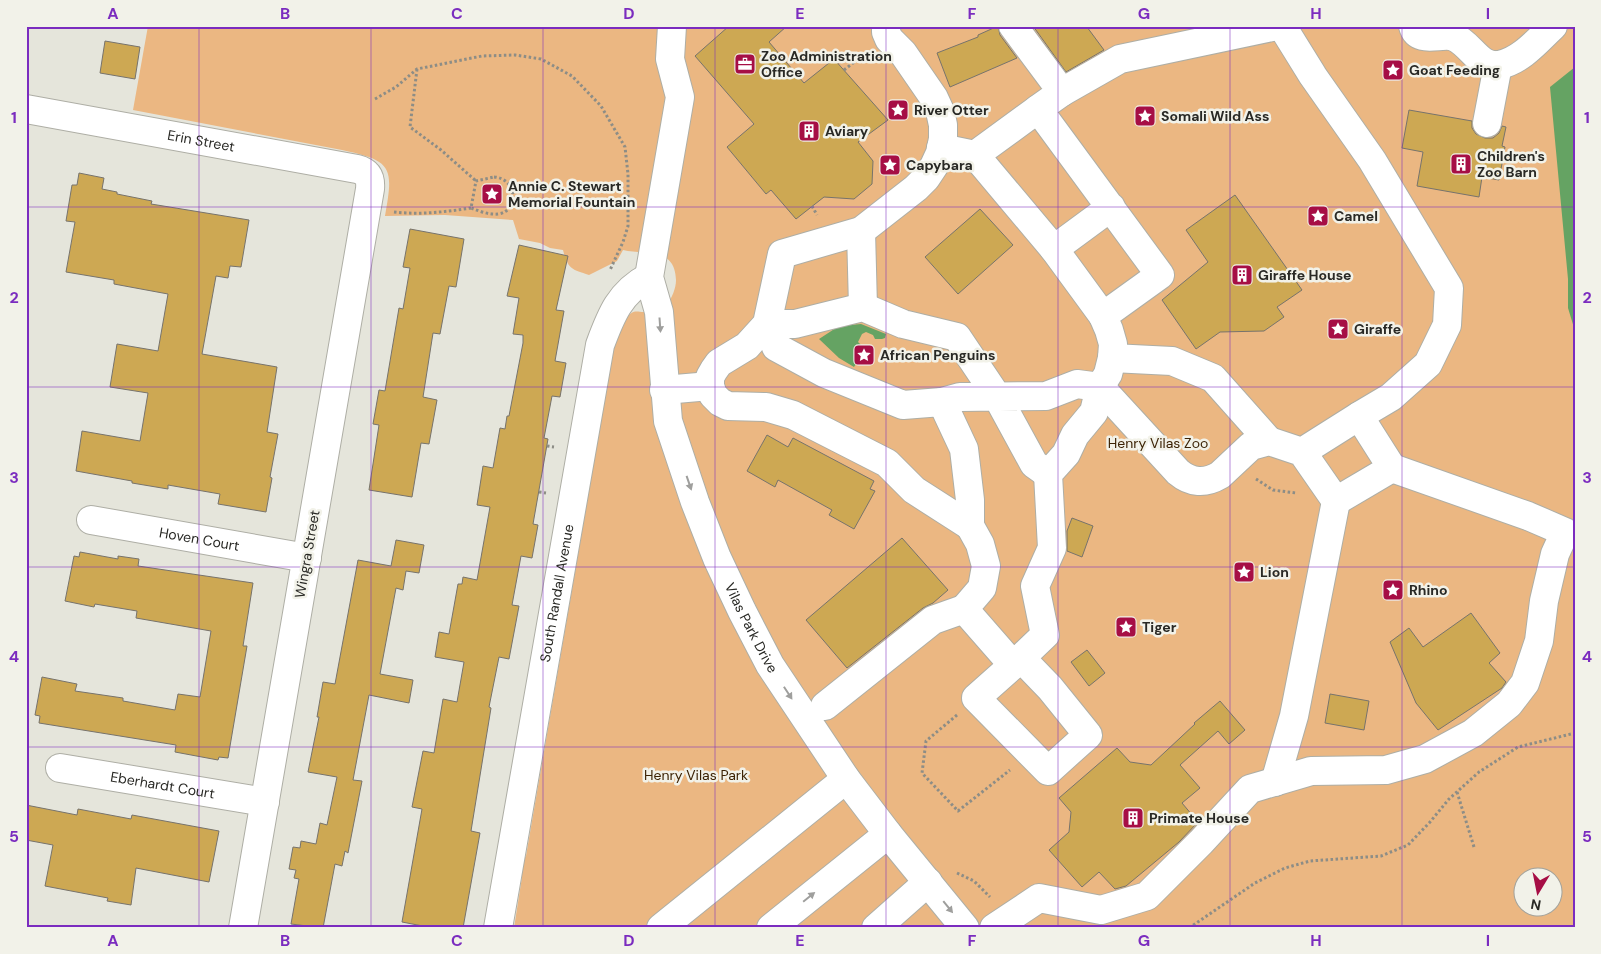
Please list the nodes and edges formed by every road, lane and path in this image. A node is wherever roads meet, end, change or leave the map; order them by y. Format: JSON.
{"nodes":[{"id":1,"x":672,"y":26,"type":"edge"},
{"id":2,"x":886,"y":26,"type":"edge"},
{"id":3,"x":1013,"y":26,"type":"edge"},
{"id":4,"x":1277,"y":26,"type":"edge"},
{"id":5,"x":1282,"y":26,"type":"edge"},
{"id":6,"x":1413,"y":26,"type":"edge"},
{"id":7,"x":1553,"y":26,"type":"edge"},
{"id":8,"x":1498,"y":65,"type":"junction"},
{"id":9,"x":417,"y":70,"type":"junction"},
{"id":10,"x":1062,"y":92,"type":"junction"},
{"id":11,"x":374,"y":99,"type":"dead end"},
{"id":12,"x":26,"y":109,"type":"edge"},
{"id":13,"x":1038,"y":109,"type":"junction"},
{"id":14,"x":1487,"y":123,"type":"dead end"},
{"id":15,"x":941,"y":148,"type":"junction"},
{"id":16,"x":975,"y":155,"type":"junction"},
{"id":17,"x":370,"y":180,"type":"joint"},
{"id":18,"x":476,"y":181,"type":"junction"},
{"id":19,"x":471,"y":208,"type":"junction"},
{"id":20,"x":1110,"y":208,"type":"junction"},
{"id":21,"x":386,"y":212,"type":"dead end"},
{"id":22,"x":861,"y":231,"type":"junction"},
{"id":23,"x":1054,"y":249,"type":"junction"},
{"id":24,"x":608,"y":274,"type":"dead end"},
{"id":25,"x":650,"y":277,"type":"junction"},
{"id":26,"x":863,"y":307,"type":"junction"},
{"id":27,"x":1103,"y":316,"type":"junction"},
{"id":28,"x":767,"y":324,"type":"junction"},
{"id":29,"x":1112,"y":358,"type":"junction"},
{"id":30,"x":710,"y":386,"type":"junction"},
{"id":31,"x":1100,"y":387,"type":"junction"},
{"id":32,"x":664,"y":390,"type":"junction"},
{"id":33,"x":998,"y":398,"type":"junction"},
{"id":34,"x":942,"y":402,"type":"junction"},
{"id":35,"x":1359,"y":416,"type":"junction"},
{"id":36,"x":1269,"y":441,"type":"junction"},
{"id":37,"x":1302,"y":452,"type":"junction"},
{"id":38,"x":1232,"y":463,"type":"junction"},
{"id":39,"x":1392,"y":468,"type":"junction"},
{"id":40,"x":1048,"y":474,"type":"junction"},
{"id":41,"x":1333,"y":496,"type":"junction"},
{"id":42,"x":91,"y":520,"type":"dead end"},
{"id":43,"x":970,"y":526,"type":"junction"},
{"id":44,"x":306,"y":558,"type":"junction"},
{"id":45,"x":964,"y":609,"type":"junction"},
{"id":46,"x":1017,"y":661,"type":"junction"},
{"id":47,"x":976,"y":698,"type":"junction"},
{"id":48,"x":825,"y":706,"type":"dead end"},
{"id":49,"x":1575,"y":733,"type":"edge"},
{"id":50,"x":1030,"y":754,"type":"junction"},
{"id":51,"x":60,"y":768,"type":"dead end"},
{"id":52,"x":846,"y":779,"type":"junction"},
{"id":53,"x":1275,"y":782,"type":"junction"},
{"id":54,"x":1457,"y":792,"type":"junction"},
{"id":55,"x":265,"y":802,"type":"junction"},
{"id":56,"x":888,"y":834,"type":"junction"},
{"id":57,"x":1474,"y":847,"type":"dead end"},
{"id":58,"x":928,"y":882,"type":"junction"},
{"id":59,"x":243,"y":928,"type":"edge"},
{"id":60,"x":498,"y":928,"type":"edge"},
{"id":61,"x":661,"y":928,"type":"edge"},
{"id":62,"x":771,"y":928,"type":"edge"},
{"id":63,"x":876,"y":928,"type":"edge"},
{"id":64,"x":965,"y":928,"type":"edge"},
{"id":65,"x":994,"y":928,"type":"edge"},
{"id":66,"x":1189,"y":928,"type":"edge"}],
"edges":[{"from":1,"to":25,"type":"street"},
{"from":2,"to":15,"type":"street"},
{"from":3,"to":10,"type":"street"},
{"from":4,"to":10,"type":"street"},
{"from":5,"to":35,"type":"street"},
{"from":6,"to":8,"type":"street"},
{"from":7,"to":8,"type":"street"},
{"from":8,"to":14,"type":"street"},
{"from":9,"to":11,"type":"path"},
{"from":9,"to":18,"type":"path"},
{"from":9,"to":24,"type":"path"},
{"from":10,"to":13,"type":"street"},
{"from":12,"to":17,"type":"street","name":"Erin Street"},
{"from":13,"to":16,"type":"street"},
{"from":13,"to":20,"type":"street"},
{"from":15,"to":16,"type":"street"},
{"from":15,"to":22,"type":"street"},
{"from":16,"to":23,"type":"street"},
{"from":17,"to":44,"type":"street","name":"Wingra Street"},
{"from":18,"to":19,"type":"path"},
{"from":18,"to":19,"type":"path"},
{"from":19,"to":21,"type":"path"},
{"from":20,"to":23,"type":"street"},
{"from":20,"to":27,"type":"street"},
{"from":22,"to":26,"type":"street"},
{"from":22,"to":28,"type":"street"},
{"from":23,"to":27,"type":"street"},
{"from":25,"to":32,"type":"street","name":"Vilas Park Drive","one_way":true},
{"from":25,"to":60,"type":"street","name":"South Randall Avenue"},
{"from":26,"to":28,"type":"street"},
{"from":26,"to":33,"type":"street"},
{"from":27,"to":29,"type":"street"},
{"from":28,"to":30,"type":"street"},
{"from":28,"to":34,"type":"street"},
{"from":29,"to":31,"type":"street"},
{"from":29,"to":36,"type":"street"},
{"from":30,"to":32,"type":"street"},
{"from":30,"to":43,"type":"street"},
{"from":31,"to":33,"type":"street"},
{"from":31,"to":38,"type":"street"},
{"from":31,"to":40,"type":"street"},
{"from":32,"to":52,"type":"street","name":"Vilas Park Drive","one_way":true},
{"from":33,"to":34,"type":"street"},
{"from":33,"to":40,"type":"street"},
{"from":34,"to":43,"type":"street"},
{"from":35,"to":37,"type":"street"},
{"from":35,"to":39,"type":"street"},
{"from":36,"to":37,"type":"street"},
{"from":36,"to":38,"type":"street"},
{"from":37,"to":41,"type":"street"},
{"from":38,"to":41,"type":"path"},
{"from":39,"to":41,"type":"street"},
{"from":39,"to":53,"type":"street"},
{"from":40,"to":46,"type":"street"},
{"from":41,"to":53,"type":"street"},
{"from":42,"to":44,"type":"street","name":"Hoven Court"},
{"from":43,"to":45,"type":"street"},
{"from":44,"to":55,"type":"street","name":"Wingra Street"},
{"from":45,"to":46,"type":"street"},
{"from":45,"to":48,"type":"street"},
{"from":46,"to":47,"type":"street"},
{"from":46,"to":50,"type":"street"},
{"from":47,"to":50,"type":"street"},
{"from":47,"to":50,"type":"path"},
{"from":49,"to":54,"type":"path"},
{"from":51,"to":55,"type":"street","name":"Eberhardt Court"},
{"from":52,"to":56,"type":"street","name":"Vilas Park Drive"},
{"from":52,"to":61,"type":"street"},
{"from":53,"to":65,"type":"street"},
{"from":54,"to":57,"type":"path"},
{"from":54,"to":66,"type":"path"},
{"from":55,"to":59,"type":"street","name":"Wingra Street"},
{"from":56,"to":58,"type":"street","name":"Vilas Park Drive"},
{"from":62,"to":56,"type":"street","one_way":true},
{"from":58,"to":63,"type":"street"},
{"from":58,"to":64,"type":"street","name":"Vilas Park Drive","one_way":true}]}
